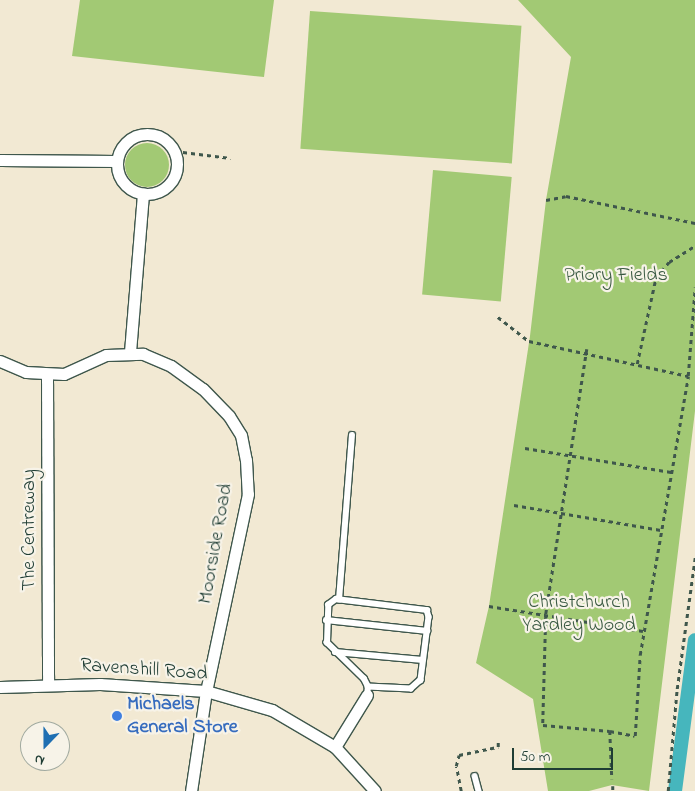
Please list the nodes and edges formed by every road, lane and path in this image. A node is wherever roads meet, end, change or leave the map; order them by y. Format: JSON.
{"nodes":[{"id":1,"x":175,"y":151,"type":"junction"},
{"id":2,"x":231,"y":158,"type":"dead end"},
{"id":3,"x":0,"y":160,"type":"edge"},
{"id":4,"x":116,"y":162,"type":"junction"},
{"id":5,"x":143,"y":194,"type":"junction"},
{"id":6,"x":546,"y":200,"type":"dead end"},
{"id":7,"x":695,"y":223,"type":"edge"},
{"id":8,"x":695,"y":246,"type":"edge"},
{"id":9,"x":695,"y":286,"type":"edge"},
{"id":10,"x":498,"y":317,"type":"dead end"},
{"id":11,"x":588,"y":349,"type":"dead end"},
{"id":12,"x":130,"y":352,"type":"junction"},
{"id":13,"x":587,"y":353,"type":"junction"},
{"id":14,"x":0,"y":361,"type":"edge"},
{"id":15,"x":637,"y":364,"type":"junction"},
{"id":16,"x":47,"y":374,"type":"junction"},
{"id":17,"x":688,"y":376,"type":"junction"},
{"id":18,"x":352,"y":436,"type":"dead end"},
{"id":19,"x":525,"y":448,"type":"dead end"},
{"id":20,"x":571,"y":456,"type":"junction"},
{"id":21,"x":671,"y":472,"type":"junction"},
{"id":22,"x":514,"y":505,"type":"dead end"},
{"id":23,"x":562,"y":514,"type":"junction"},
{"id":24,"x":661,"y":530,"type":"junction"},
{"id":25,"x":695,"y":557,"type":"edge"},
{"id":26,"x":339,"y":600,"type":"junction"},
{"id":27,"x":489,"y":606,"type":"dead end"},
{"id":28,"x":546,"y":615,"type":"junction"},
{"id":29,"x":326,"y":620,"type":"junction"},
{"id":30,"x":427,"y":631,"type":"junction"},
{"id":31,"x":644,"y":631,"type":"junction"},
{"id":32,"x":335,"y":652,"type":"junction"},
{"id":33,"x":424,"y":660,"type":"junction"},
{"id":34,"x":48,"y":685,"type":"junction"},
{"id":35,"x":0,"y":687,"type":"edge"},
{"id":36,"x":206,"y":691,"type":"junction"},
{"id":37,"x":368,"y":691,"type":"junction"},
{"id":38,"x":610,"y":731,"type":"junction"},
{"id":39,"x":498,"y":741,"type":"dead end"},
{"id":40,"x":335,"y":747,"type":"junction"},
{"id":41,"x":475,"y":776,"type":"dead end"},
{"id":42,"x":612,"y":779,"type":"dead end"},
{"id":43,"x":613,"y":786,"type":"dead end"},
{"id":44,"x":191,"y":791,"type":"edge"},
{"id":45,"x":375,"y":791,"type":"edge"},
{"id":46,"x":461,"y":791,"type":"edge"},
{"id":47,"x":479,"y":791,"type":"edge"},
{"id":48,"x":613,"y":791,"type":"edge"},
{"id":49,"x":668,"y":791,"type":"edge"}],
"edges":[{"from":1,"to":2,"type":"path"},
{"from":1,"to":4,"type":"street"},
{"from":1,"to":5,"type":"street"},
{"from":3,"to":4,"type":"street"},
{"from":4,"to":5,"type":"street"},
{"from":5,"to":12,"type":"street"},
{"from":6,"to":7,"type":"path"},
{"from":8,"to":15,"type":"path"},
{"from":9,"to":17,"type":"path"},
{"from":10,"to":13,"type":"path"},
{"from":11,"to":13,"type":"path"},
{"from":12,"to":16,"type":"street"},
{"from":12,"to":36,"type":"street","name":"Moorside Road"},
{"from":13,"to":15,"type":"path"},
{"from":13,"to":20,"type":"path"},
{"from":14,"to":16,"type":"street"},
{"from":15,"to":17,"type":"path"},
{"from":16,"to":34,"type":"street","name":"The Centreway"},
{"from":17,"to":21,"type":"path"},
{"from":18,"to":26,"type":"lane"},
{"from":19,"to":20,"type":"path"},
{"from":20,"to":21,"type":"path"},
{"from":20,"to":23,"type":"path"},
{"from":21,"to":24,"type":"path"},
{"from":22,"to":23,"type":"path"},
{"from":23,"to":24,"type":"path"},
{"from":23,"to":28,"type":"path"},
{"from":24,"to":31,"type":"path"},
{"from":25,"to":49,"type":"path"},
{"from":26,"to":29,"type":"lane"},
{"from":26,"to":30,"type":"lane"},
{"from":27,"to":28,"type":"path"},
{"from":28,"to":31,"type":"path"},
{"from":28,"to":38,"type":"path"},
{"from":29,"to":30,"type":"lane"},
{"from":29,"to":32,"type":"lane"},
{"from":30,"to":33,"type":"lane"},
{"from":31,"to":38,"type":"path"},
{"from":32,"to":33,"type":"lane"},
{"from":32,"to":37,"type":"lane"},
{"from":33,"to":37,"type":"lane"},
{"from":34,"to":35,"type":"street","name":"Ravenshill Road"},
{"from":34,"to":36,"type":"street","name":"Ravenshill Road"},
{"from":36,"to":40,"type":"street","name":"Ravenshill Road"},
{"from":36,"to":44,"type":"street","name":"Moorside Road"},
{"from":37,"to":40,"type":"street"},
{"from":38,"to":42,"type":"path"},
{"from":39,"to":46,"type":"path"},
{"from":40,"to":45,"type":"street","name":"Ravenshill Road"},
{"from":41,"to":47,"type":"lane"},
{"from":43,"to":48,"type":"path"}]}
